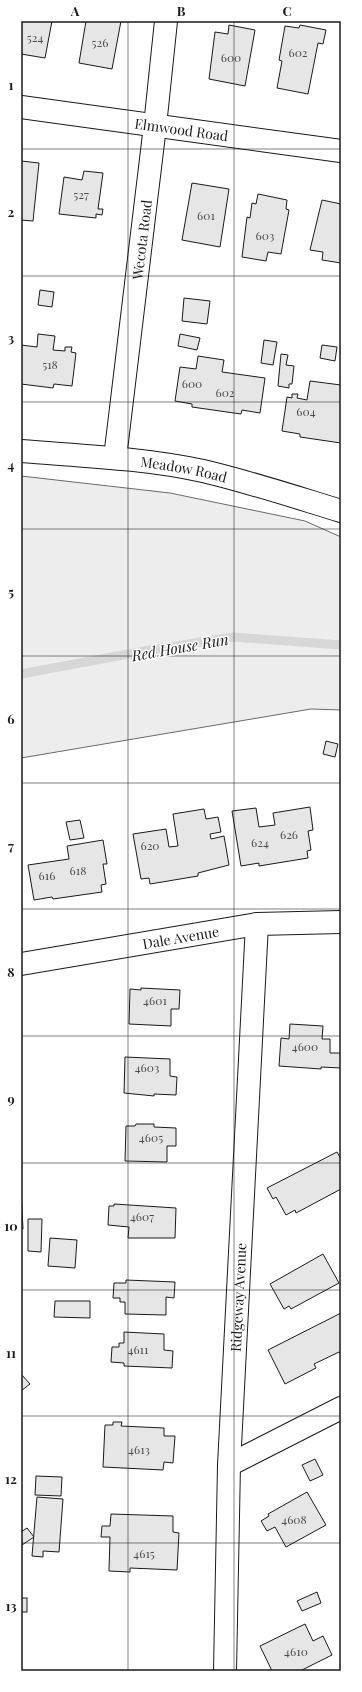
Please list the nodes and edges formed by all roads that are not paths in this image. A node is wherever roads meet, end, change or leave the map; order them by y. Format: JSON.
{"nodes":[{"id":1,"x":166,"y":21,"type":"edge"},
{"id":2,"x":21,"y":107,"type":"edge"},
{"id":3,"x":155,"y":126,"type":"junction"},
{"id":4,"x":341,"y":151,"type":"edge"},
{"id":5,"x":21,"y":452,"type":"edge"},
{"id":6,"x":114,"y":458,"type":"junction"},
{"id":7,"x":341,"y":511,"type":"edge"},
{"id":8,"x":341,"y":922,"type":"edge"},
{"id":9,"x":257,"y":924,"type":"junction"},
{"id":10,"x":21,"y":964,"type":"edge"},
{"id":11,"x":341,"y":1408,"type":"edge"},
{"id":12,"x":229,"y":1465,"type":"junction"},
{"id":13,"x":224,"y":1671,"type":"edge"}],
"edges":[{"from":1,"to":3,"type":"street","name":"Wecota Road"},
{"from":2,"to":3,"type":"street","name":"Elmwood Road"},
{"from":3,"to":4,"type":"street","name":"Elmwood Road"},
{"from":3,"to":6,"type":"street","name":"Wecota Road"},
{"from":5,"to":6,"type":"street","name":"Meadow Road"},
{"from":6,"to":7,"type":"street","name":"Meadow Road"},
{"from":8,"to":9,"type":"street","name":"Dale Avenue"},
{"from":9,"to":10,"type":"street","name":"Dale Avenue"},
{"from":9,"to":12,"type":"street","name":"Ridgeway Avenue"},
{"from":11,"to":12,"type":"street"},
{"from":12,"to":13,"type":"street","name":"Ridgeway Avenue"}]}
